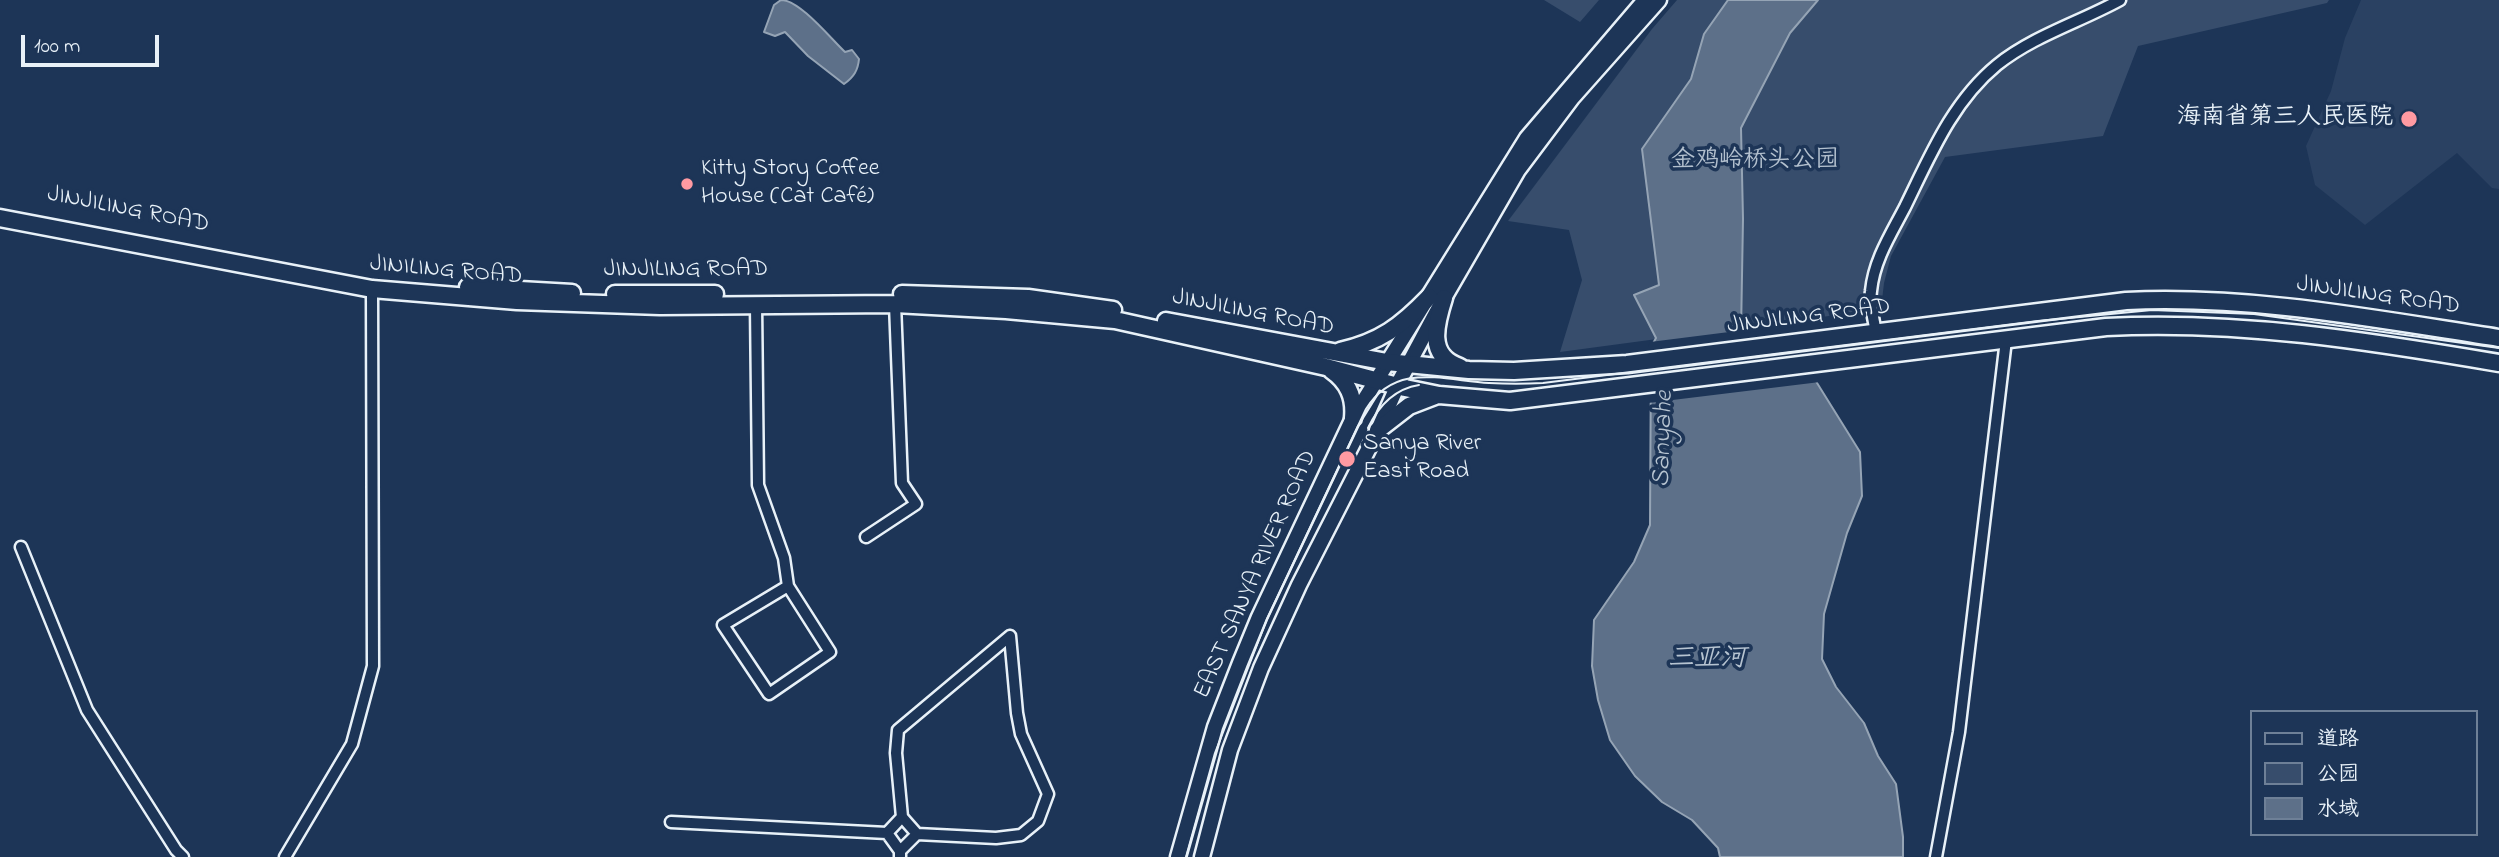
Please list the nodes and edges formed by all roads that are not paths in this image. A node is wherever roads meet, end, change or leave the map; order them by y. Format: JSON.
{"nodes":[{"id":1,"x":1645,"y":0,"type":"edge"},
{"id":2,"x":1659,"y":0,"type":"edge"},
{"id":3,"x":2120,"y":0,"type":"edge"},
{"id":4,"x":0,"y":210,"type":"edge"},
{"id":5,"x":0,"y":218,"type":"edge"},
{"id":6,"x":372,"y":289,"type":"junction"},
{"id":7,"x":1437,"y":298,"type":"junction"},
{"id":8,"x":895,"y":304,"type":"junction"},
{"id":9,"x":756,"y":305,"type":"junction"},
{"id":10,"x":1876,"y":333,"type":"junction"},
{"id":11,"x":2499,"y":338,"type":"edge"},
{"id":12,"x":2006,"y":340,"type":"junction"},
{"id":13,"x":1329,"y":360,"type":"junction"},
{"id":14,"x":1387,"y":362,"type":"junction"},
{"id":15,"x":2499,"y":363,"type":"edge"},
{"id":16,"x":1409,"y":364,"type":"junction"},
{"id":17,"x":1469,"y":370,"type":"junction"},
{"id":18,"x":1375,"y":380,"type":"junction"},
{"id":19,"x":1397,"y":387,"type":"junction"},
{"id":20,"x":1438,"y":395,"type":"junction"},
{"id":21,"x":1353,"y":418,"type":"junction"},
{"id":22,"x":1378,"y":430,"type":"junction"},
{"id":23,"x":866,"y":537,"type":"dead end"},
{"id":24,"x":21,"y":547,"type":"dead end"},
{"id":25,"x":788,"y":586,"type":"junction"},
{"id":26,"x":902,"y":817,"type":"junction"},
{"id":27,"x":671,"y":822,"type":"dead end"},
{"id":28,"x":887,"y":833,"type":"junction"},
{"id":29,"x":917,"y":834,"type":"junction"},
{"id":30,"x":180,"y":854,"type":"edge"},
{"id":31,"x":900,"y":854,"type":"edge"},
{"id":32,"x":165,"y":857,"type":"edge"},
{"id":33,"x":285,"y":857,"type":"edge"},
{"id":34,"x":1178,"y":857,"type":"edge"},
{"id":35,"x":1202,"y":857,"type":"edge"},
{"id":36,"x":1936,"y":857,"type":"edge"}],
"edges":[{"from":1,"to":7,"type":"main road"},
{"from":2,"to":7,"type":"main road"},
{"from":3,"to":10,"type":"street"},
{"from":4,"to":13,"type":"main road","name":"JINJILING ROAD"},
{"from":5,"to":6,"type":"main road","name":"JINILING ROAD"},
{"from":6,"to":9,"type":"main road","name":"JINILING ROAD"},
{"from":6,"to":33,"type":"street"},
{"from":7,"to":13,"type":"main road"},
{"from":7,"to":14,"type":"main road"},
{"from":7,"to":16,"type":"main road"},
{"from":7,"to":17,"type":"main road"},
{"from":8,"to":9,"type":"main road","name":"JINILING ROAD"},
{"from":8,"to":13,"type":"main road","name":"JINJILING ROAD"},
{"from":8,"to":23,"type":"street"},
{"from":9,"to":25,"type":"street"},
{"from":10,"to":11,"type":"main road","name":"JINJILING ROAD"},
{"from":10,"to":17,"type":"main road","name":"JINJILING ROAD"},
{"from":12,"to":15,"type":"main road","name":"JINJILING ROAD"},
{"from":12,"to":20,"type":"main road","name":"JINJILING ROAD"},
{"from":12,"to":36,"type":"street"},
{"from":13,"to":14,"type":"main road","name":"JINJILING ROAD"},
{"from":13,"to":18,"type":"main road","name":"JINJILING ROAD"},
{"from":13,"to":21,"type":"main road"},
{"from":14,"to":16,"type":"main road","name":"JINJILING ROAD"},
{"from":14,"to":18,"type":"main road","name":"EAST SANYA RIVER ROAD"},
{"from":16,"to":17,"type":"main road","name":"JINJILING ROAD"},
{"from":16,"to":19,"type":"main road","name":"EAST SANYA RIVER ROAD"},
{"from":18,"to":19,"type":"main road","name":"JINJILING ROAD"},
{"from":18,"to":21,"type":"main road","name":"EAST SANYA RIVER ROAD"},
{"from":19,"to":20,"type":"main road","name":"JINJILING ROAD"},
{"from":19,"to":22,"type":"main road","name":"EAST SANYA RIVER ROAD"},
{"from":20,"to":22,"type":"main road"},
{"from":21,"to":34,"type":"main road","name":"EAST SANYA RIVER ROAD"},
{"from":22,"to":35,"type":"main road","name":"EAST SANYA RIVER ROAD"},
{"from":24,"to":30,"type":"street"},
{"from":25,"to":25,"type":"street"},
{"from":26,"to":28,"type":"street"},
{"from":26,"to":29,"type":"street"},
{"from":26,"to":29,"type":"street"},
{"from":27,"to":28,"type":"street"},
{"from":28,"to":31,"type":"street"},
{"from":29,"to":31,"type":"street"},
{"from":30,"to":32,"type":"street"}]}
